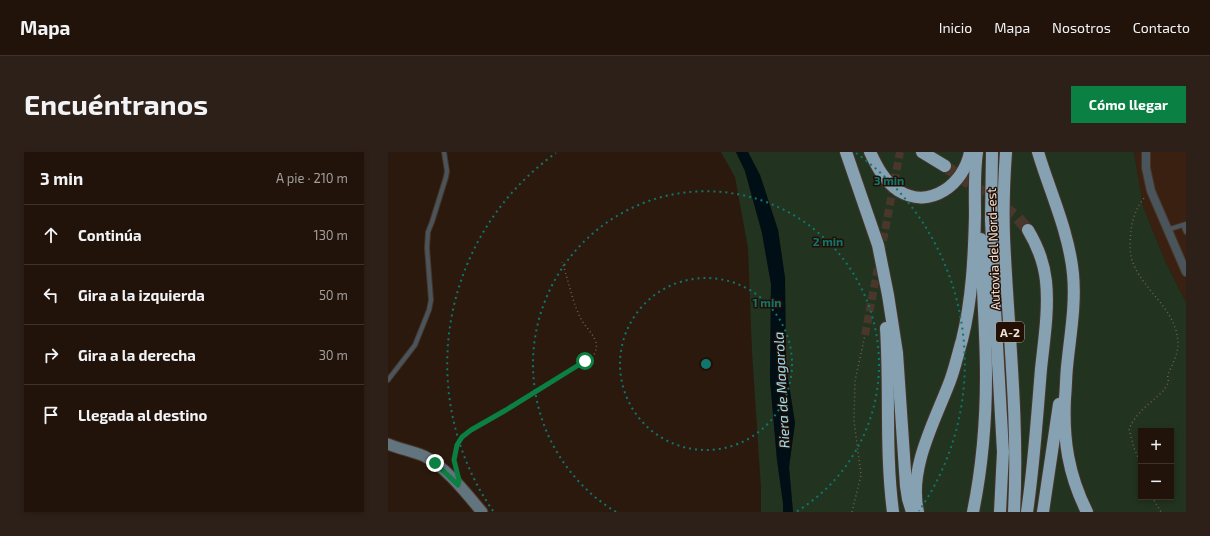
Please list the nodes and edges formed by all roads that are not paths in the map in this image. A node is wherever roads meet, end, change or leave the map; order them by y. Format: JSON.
{"nodes":[{"id":1,"x":444,"y":152,"type":"edge"},
{"id":2,"x":846,"y":152,"type":"edge"},
{"id":3,"x":870,"y":152,"type":"edge"},
{"id":4,"x":922,"y":152,"type":"edge"},
{"id":5,"x":970,"y":152,"type":"edge"},
{"id":6,"x":978,"y":152,"type":"edge"},
{"id":7,"x":992,"y":152,"type":"edge"},
{"id":8,"x":1006,"y":152,"type":"edge"},
{"id":9,"x":1038,"y":152,"type":"edge"},
{"id":10,"x":1146,"y":152,"type":"edge"},
{"id":11,"x":945,"y":166,"type":"tunnel mouth"},
{"id":12,"x":870,"y":224,"type":"junction"},
{"id":13,"x":1185,"y":225,"type":"edge"},
{"id":14,"x":1028,"y":230,"type":"tunnel mouth"},
{"id":15,"x":1167,"y":230,"type":"junction"},
{"id":16,"x":1186,"y":232,"type":"edge"},
{"id":17,"x":1186,"y":272,"type":"edge"},
{"id":18,"x":1066,"y":369,"type":"junction"},
{"id":19,"x":388,"y":380,"type":"edge"},
{"id":20,"x":388,"y":444,"type":"edge"},
{"id":21,"x":482,"y":512,"type":"edge"},
{"id":22,"x":893,"y":512,"type":"edge"},
{"id":23,"x":912,"y":512,"type":"edge"},
{"id":24,"x":918,"y":512,"type":"edge"},
{"id":25,"x":973,"y":512,"type":"edge"},
{"id":26,"x":1000,"y":512,"type":"edge"},
{"id":27,"x":1014,"y":512,"type":"edge"},
{"id":28,"x":1027,"y":512,"type":"edge"},
{"id":29,"x":1043,"y":512,"type":"edge"},
{"id":30,"x":1087,"y":512,"type":"edge"}],
"edges":[{"from":1,"to":19,"type":"lane"},
{"from":2,"to":12,"type":"highway"},
{"from":3,"to":5,"type":"highway"},
{"from":4,"to":11,"type":"highway"},
{"from":6,"to":24,"type":"highway"},
{"from":6,"to":25,"type":"highway"},
{"from":7,"to":26,"type":"highway","name":"Autovia del Nord-est","number":"A-2"},
{"from":8,"to":27,"type":"highway","name":"Autovia del Nord-est","number":"A-2"},
{"from":9,"to":18,"type":"highway"},
{"from":10,"to":15,"type":"street"},
{"from":12,"to":22,"type":"highway"},
{"from":12,"to":23,"type":"highway"},
{"from":13,"to":15,"type":"lane"},
{"from":13,"to":16,"type":"lane"},
{"from":14,"to":28,"type":"highway"},
{"from":15,"to":17,"type":"street"},
{"from":18,"to":29,"type":"highway"},
{"from":18,"to":30,"type":"highway"},
{"from":20,"to":21,"type":"main road"}]}
